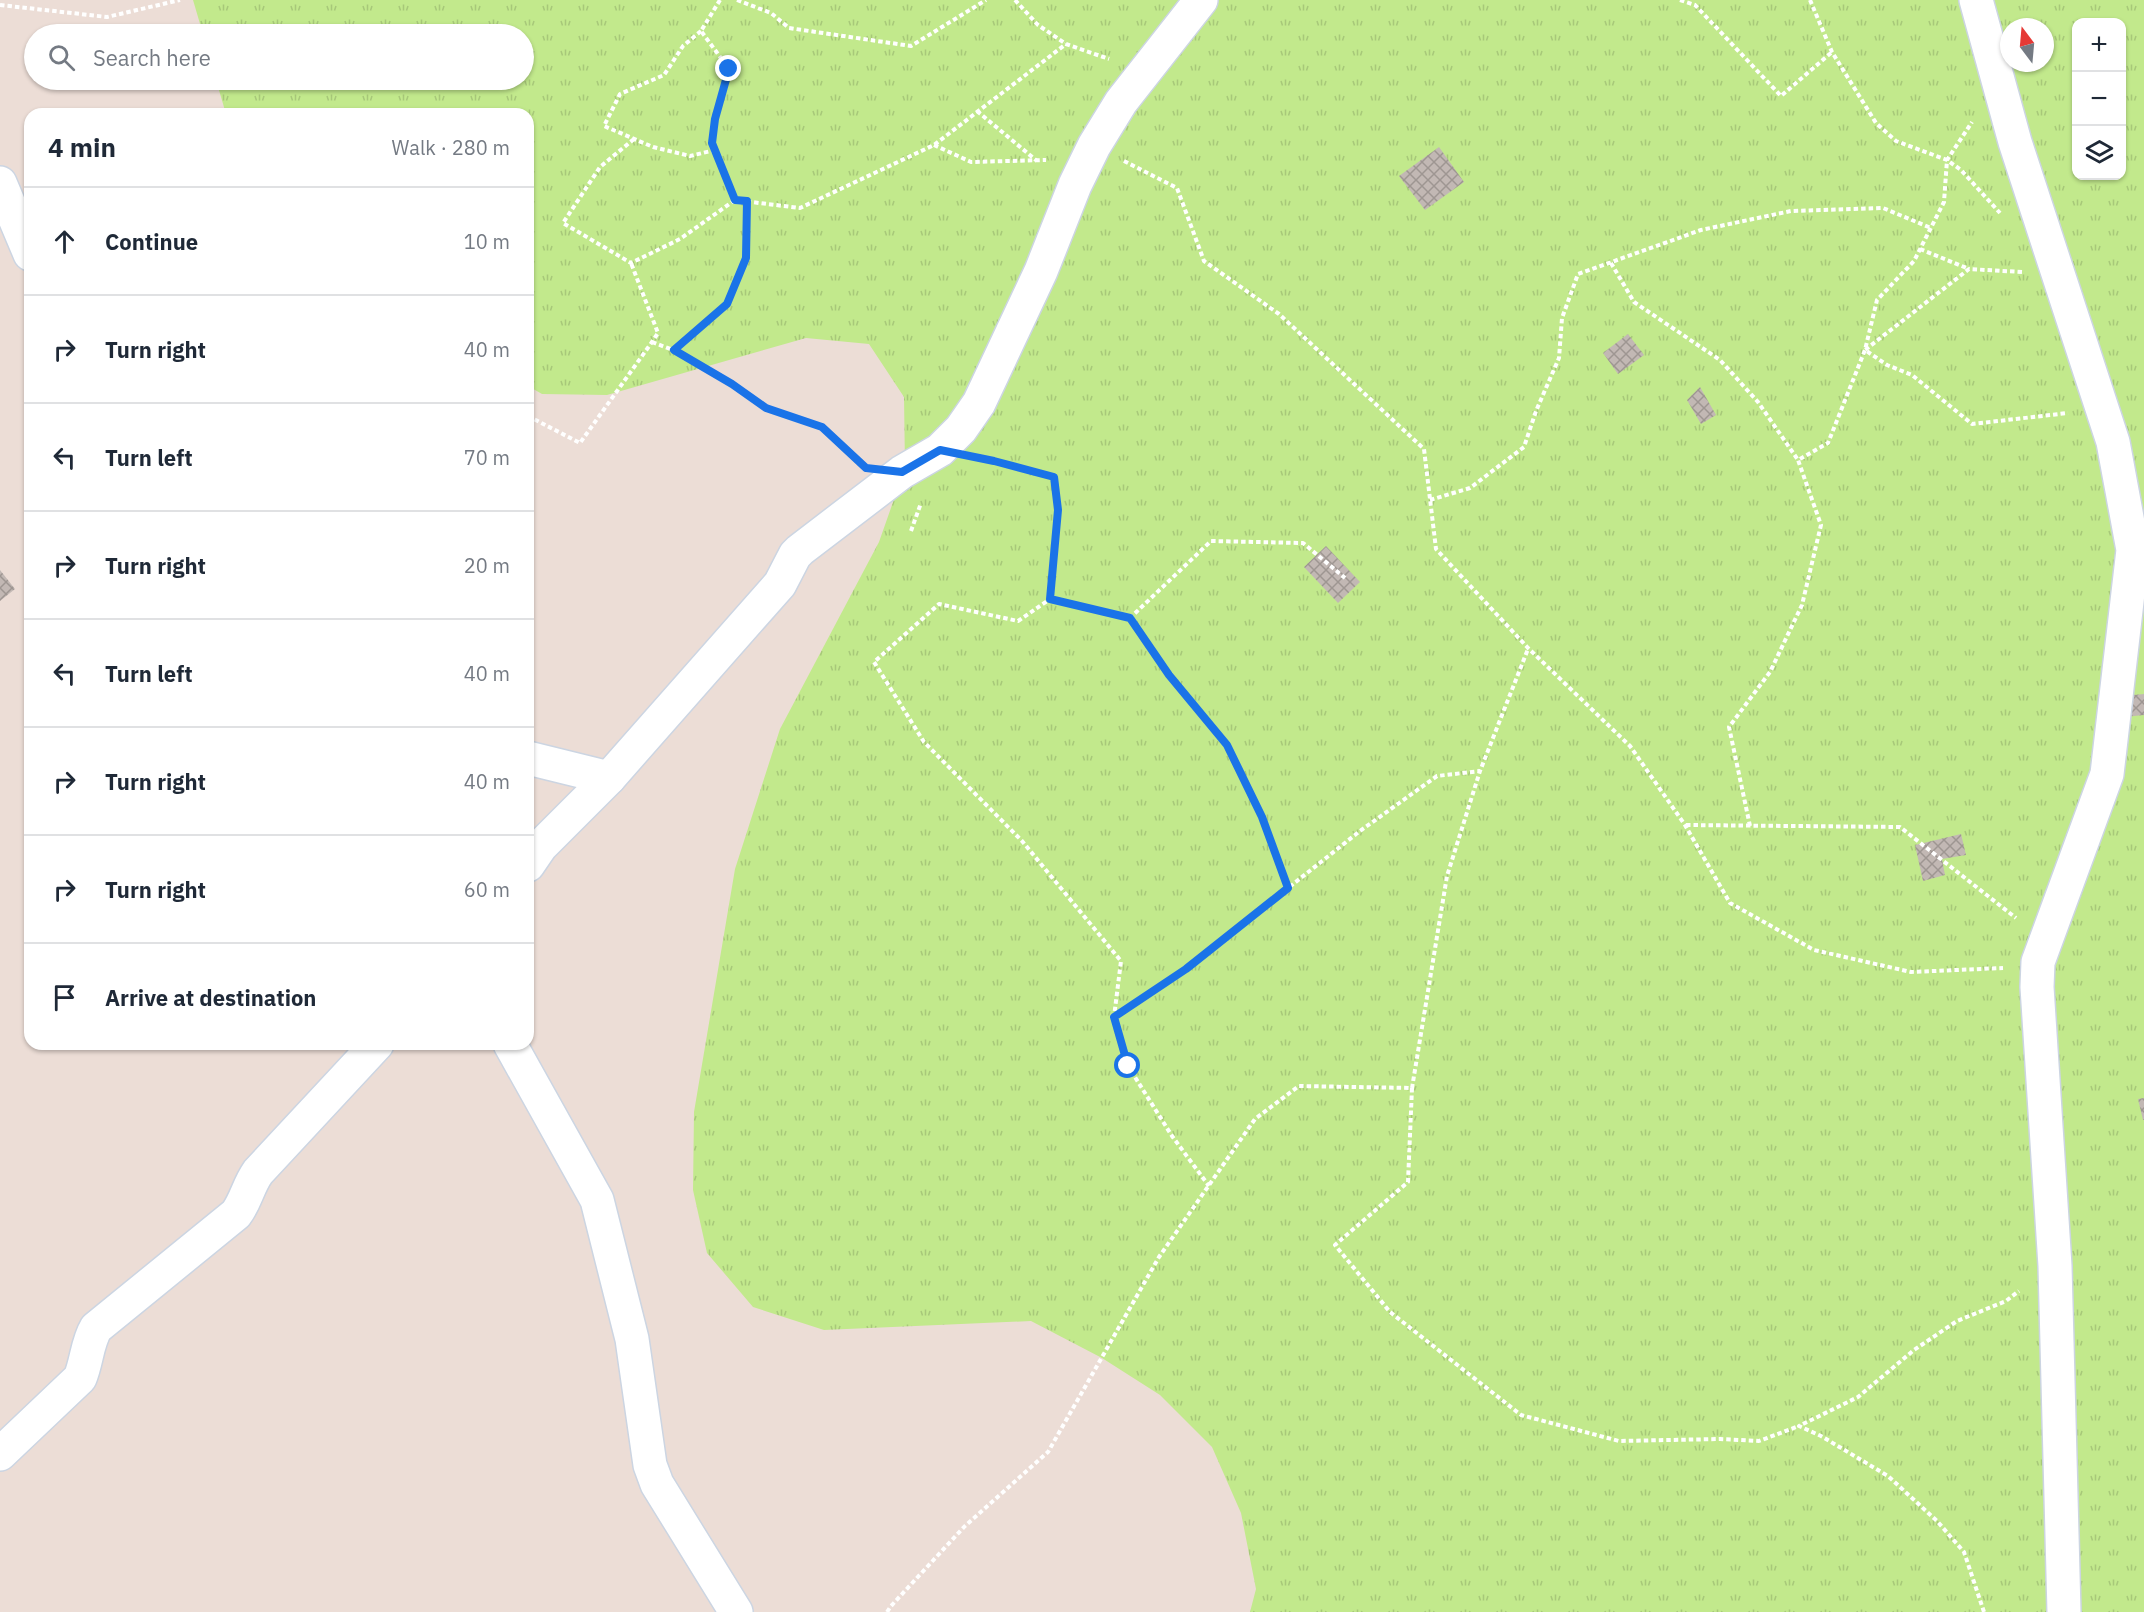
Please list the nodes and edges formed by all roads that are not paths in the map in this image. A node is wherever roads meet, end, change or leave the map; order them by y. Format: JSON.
{"nodes":[{"id":1,"x":1201,"y":0,"type":"edge"},
{"id":2,"x":1976,"y":0,"type":"edge"},
{"id":3,"x":0,"y":183,"type":"edge"},
{"id":4,"x":24,"y":240,"type":"edge"},
{"id":5,"x":534,"y":759,"type":"edge"},
{"id":6,"x":609,"y":778,"type":"junction"},
{"id":7,"x":534,"y":843,"type":"edge"},
{"id":8,"x":371,"y":1050,"type":"edge"},
{"id":9,"x":513,"y":1050,"type":"edge"},
{"id":10,"x":0,"y":1454,"type":"edge"},
{"id":11,"x":736,"y":1612,"type":"edge"},
{"id":12,"x":2064,"y":1612,"type":"edge"}],
"edges":[{"from":1,"to":6,"type":"street"},
{"from":2,"to":12,"type":"street"},
{"from":3,"to":4,"type":"street"},
{"from":5,"to":6,"type":"street"},
{"from":6,"to":7,"type":"street"},
{"from":8,"to":10,"type":"street"},
{"from":9,"to":11,"type":"street"}]}
